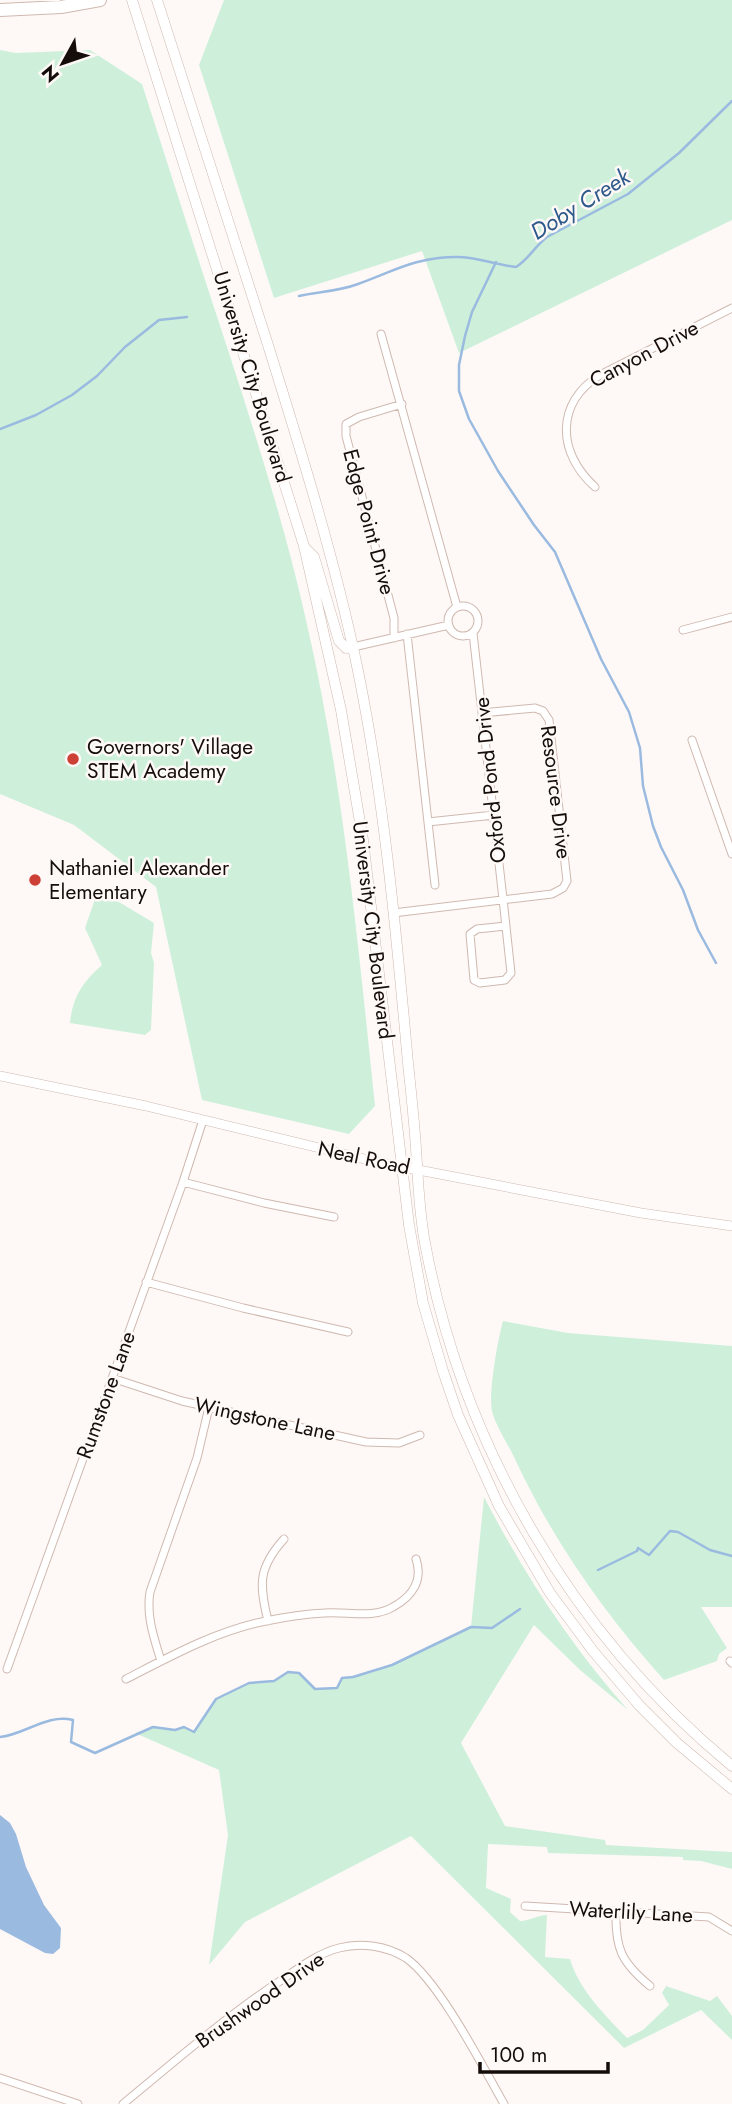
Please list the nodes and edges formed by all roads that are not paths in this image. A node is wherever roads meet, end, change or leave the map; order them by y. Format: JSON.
{"nodes":[{"id":1,"x":100,"y":0,"type":"edge"},
{"id":2,"x":132,"y":0,"type":"edge"},
{"id":3,"x":157,"y":0,"type":"edge"},
{"id":4,"x":0,"y":9,"type":"edge"},
{"id":5,"x":732,"y":308,"type":"edge"},
{"id":6,"x":380,"y":334,"type":"dead end"},
{"id":7,"x":402,"y":404,"type":"junction"},
{"id":8,"x":595,"y":487,"type":"dead end"},
{"id":9,"x":304,"y":546,"type":"junction"},
{"id":10,"x":457,"y":607,"type":"junction"},
{"id":11,"x":732,"y":617,"type":"edge"},
{"id":12,"x":449,"y":625,"type":"junction"},
{"id":13,"x":683,"y":630,"type":"dead end"},
{"id":14,"x":474,"y":633,"type":"junction"},
{"id":15,"x":407,"y":634,"type":"junction"},
{"id":16,"x":394,"y":638,"type":"junction"},
{"id":17,"x":353,"y":647,"type":"junction"},
{"id":18,"x":482,"y":713,"type":"junction"},
{"id":19,"x":692,"y":740,"type":"dead end"},
{"id":20,"x":494,"y":815,"type":"junction"},
{"id":21,"x":428,"y":822,"type":"junction"},
{"id":22,"x":732,"y":855,"type":"edge"},
{"id":23,"x":435,"y":886,"type":"dead end"},
{"id":24,"x":503,"y":899,"type":"junction"},
{"id":25,"x":393,"y":913,"type":"junction"},
{"id":26,"x":506,"y":926,"type":"junction"},
{"id":27,"x":0,"y":1076,"type":"edge"},
{"id":28,"x":203,"y":1120,"type":"junction"},
{"id":29,"x":401,"y":1167,"type":"junction"},
{"id":30,"x":417,"y":1169,"type":"junction"},
{"id":31,"x":183,"y":1182,"type":"junction"},
{"id":32,"x":334,"y":1217,"type":"dead end"},
{"id":33,"x":732,"y":1226,"type":"edge"},
{"id":34,"x":146,"y":1282,"type":"junction"},
{"id":35,"x":348,"y":1332,"type":"dead end"},
{"id":36,"x":112,"y":1378,"type":"junction"},
{"id":37,"x":209,"y":1407,"type":"junction"},
{"id":38,"x":419,"y":1435,"type":"dead end"},
{"id":39,"x":284,"y":1539,"type":"dead end"},
{"id":40,"x":416,"y":1559,"type":"dead end"},
{"id":41,"x":268,"y":1621,"type":"junction"},
{"id":42,"x":161,"y":1661,"type":"junction"},
{"id":43,"x":7,"y":1670,"type":"dead end"},
{"id":44,"x":126,"y":1679,"type":"dead end"},
{"id":45,"x":732,"y":1766,"type":"edge"},
{"id":46,"x":732,"y":1789,"type":"edge"},
{"id":47,"x":525,"y":1906,"type":"dead end"},
{"id":48,"x":616,"y":1911,"type":"junction"},
{"id":49,"x":732,"y":1931,"type":"edge"},
{"id":50,"x":650,"y":1986,"type":"dead end"},
{"id":51,"x":0,"y":2078,"type":"edge"},
{"id":52,"x":78,"y":2104,"type":"edge"},
{"id":53,"x":123,"y":2104,"type":"edge"},
{"id":54,"x":504,"y":2104,"type":"edge"}],
"edges":[{"from":1,"to":4,"type":"highway"},
{"from":2,"to":9,"type":"main road","name":"University City Boulevard"},
{"from":3,"to":17,"type":"main road","name":"University City Boulevard"},
{"from":5,"to":8,"type":"street","name":"Canyon Drive"},
{"from":6,"to":7,"type":"street"},
{"from":7,"to":10,"type":"street"},
{"from":7,"to":16,"type":"street","name":"Edge Point Drive"},
{"from":9,"to":17,"type":"main road"},
{"from":9,"to":29,"type":"main road","name":"University City Boulevard"},
{"from":10,"to":12,"type":"street"},
{"from":10,"to":14,"type":"street","name":"Oxford Pond Drive"},
{"from":11,"to":13,"type":"street"},
{"from":12,"to":14,"type":"street"},
{"from":12,"to":15,"type":"street"},
{"from":14,"to":18,"type":"street","name":"Oxford Pond Drive"},
{"from":15,"to":16,"type":"street"},
{"from":15,"to":21,"type":"street"},
{"from":16,"to":17,"type":"street"},
{"from":17,"to":25,"type":"main road","name":"University City Boulevard"},
{"from":18,"to":20,"type":"street","name":"Oxford Pond Drive"},
{"from":18,"to":24,"type":"street","name":"Resource Drive"},
{"from":19,"to":22,"type":"street"},
{"from":20,"to":21,"type":"street"},
{"from":20,"to":24,"type":"street","name":"Oxford Pond Drive"},
{"from":21,"to":23,"type":"street"},
{"from":24,"to":25,"type":"street","name":"Resource Drive"},
{"from":24,"to":26,"type":"street","name":"Oxford Pond Drive"},
{"from":25,"to":30,"type":"main road","name":"University City Boulevard"},
{"from":26,"to":26,"type":"street","name":"Oxford Pond Drive"},
{"from":27,"to":28,"type":"street","name":"Neal Road"},
{"from":28,"to":29,"type":"street","name":"Neal Road"},
{"from":28,"to":31,"type":"street","name":"Rumstone Lane"},
{"from":29,"to":30,"type":"street","name":"Neal Road"},
{"from":29,"to":46,"type":"main road","name":"University City Boulevard"},
{"from":30,"to":33,"type":"street","name":"Neal Road"},
{"from":30,"to":45,"type":"main road","name":"University City Boulevard"},
{"from":31,"to":32,"type":"street"},
{"from":31,"to":34,"type":"street","name":"Rumstone Lane"},
{"from":34,"to":35,"type":"street"},
{"from":34,"to":36,"type":"street","name":"Rumstone Lane"},
{"from":36,"to":37,"type":"street","name":"Wingstone Lane"},
{"from":36,"to":43,"type":"street","name":"Rumstone Lane"},
{"from":37,"to":38,"type":"street","name":"Wingstone Lane"},
{"from":37,"to":42,"type":"street"},
{"from":39,"to":41,"type":"street"},
{"from":40,"to":41,"type":"street"},
{"from":41,"to":42,"type":"street"},
{"from":42,"to":44,"type":"street"},
{"from":47,"to":48,"type":"street","name":"Waterlily Lane"},
{"from":48,"to":49,"type":"street","name":"Waterlily Lane"},
{"from":48,"to":50,"type":"street"},
{"from":51,"to":52,"type":"street"},
{"from":53,"to":54,"type":"street","name":"Brushwood Drive"}]}
